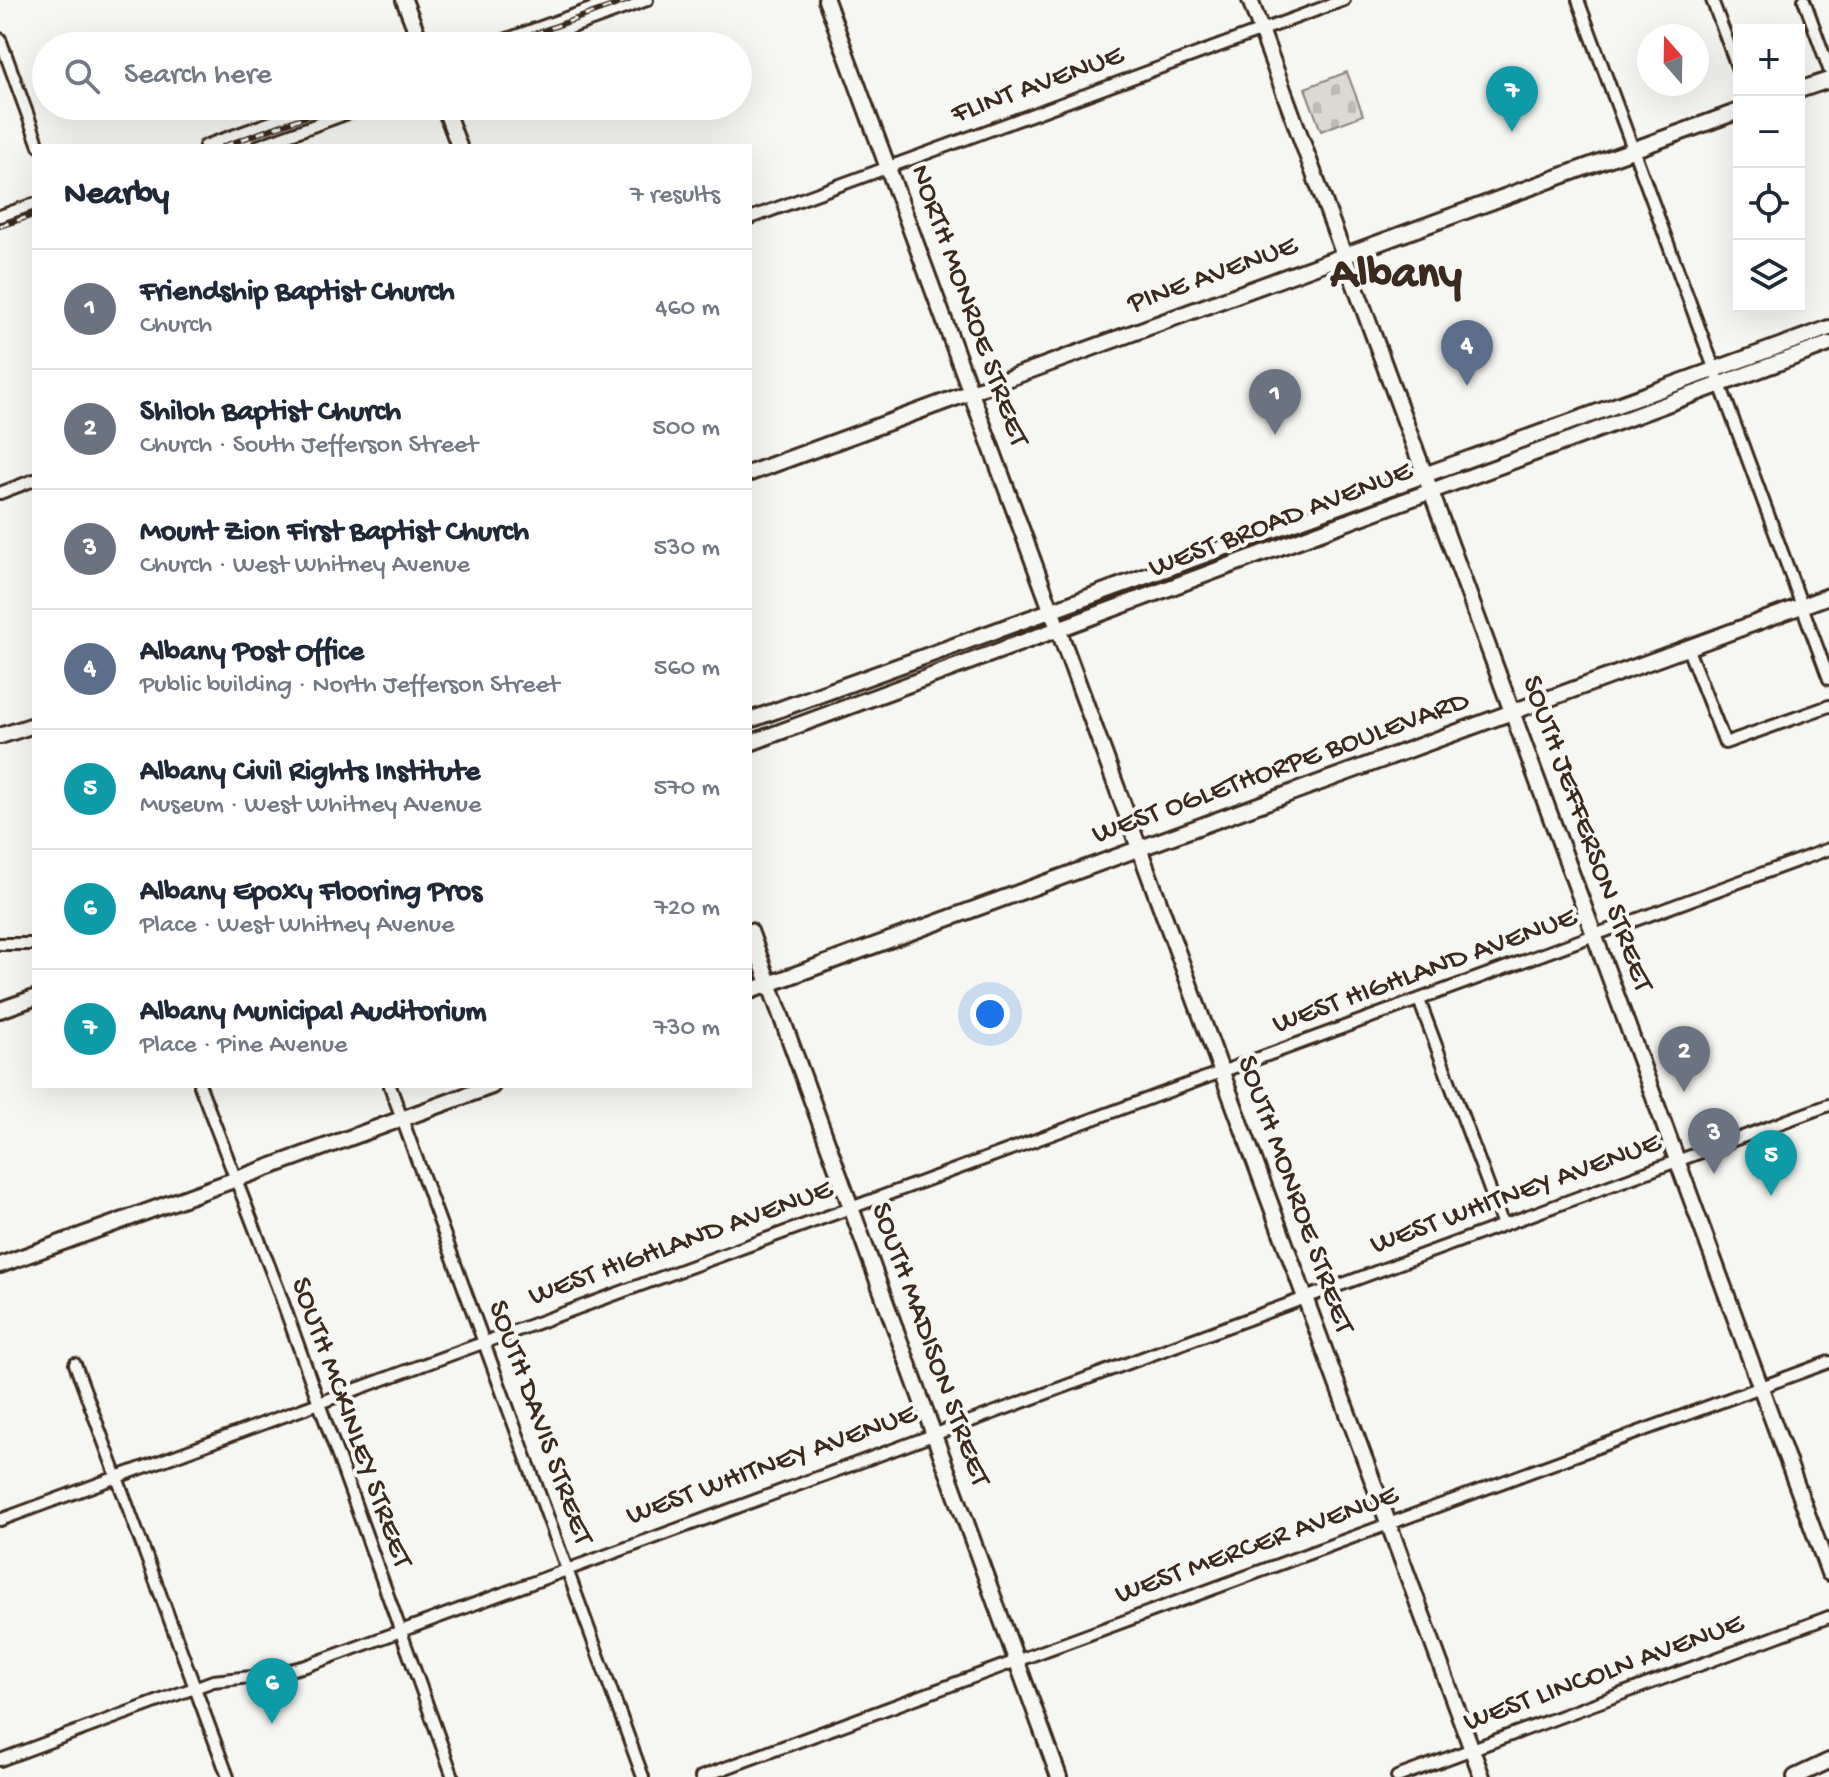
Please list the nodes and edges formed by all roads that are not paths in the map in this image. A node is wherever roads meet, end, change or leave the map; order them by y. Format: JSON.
{"nodes":[{"id":1,"x":404,"y":0,"type":"edge"},
{"id":2,"x":616,"y":0,"type":"edge"},
{"id":3,"x":647,"y":0,"type":"edge"},
{"id":4,"x":826,"y":0,"type":"edge"},
{"id":5,"x":1250,"y":0,"type":"edge"},
{"id":6,"x":1344,"y":0,"type":"edge"},
{"id":7,"x":1578,"y":0,"type":"edge"},
{"id":8,"x":1712,"y":0,"type":"edge"},
{"id":9,"x":1804,"y":0,"type":"edge"},
{"id":10,"x":1261,"y":30,"type":"junction"},
{"id":11,"x":417,"y":32,"type":"edge"},
{"id":12,"x":527,"y":32,"type":"edge"},
{"id":13,"x":559,"y":32,"type":"edge"},
{"id":14,"x":0,"y":39,"type":"edge"},
{"id":15,"x":1733,"y":56,"type":"edge"},
{"id":16,"x":1829,"y":69,"type":"edge"},
{"id":17,"x":1829,"y":80,"type":"edge"},
{"id":18,"x":1805,"y":88,"type":"edge"},
{"id":19,"x":1733,"y":113,"type":"edge"},
{"id":20,"x":277,"y":120,"type":"edge"},
{"id":21,"x":329,"y":120,"type":"edge"},
{"id":22,"x":449,"y":120,"type":"edge"},
{"id":23,"x":38,"y":144,"type":"edge"},
{"id":24,"x":211,"y":144,"type":"edge"},
{"id":25,"x":263,"y":144,"type":"edge"},
{"id":26,"x":458,"y":144,"type":"edge"},
{"id":27,"x":1635,"y":151,"type":"junction"},
{"id":28,"x":888,"y":167,"type":"junction"},
{"id":29,"x":32,"y":205,"type":"edge"},
{"id":30,"x":0,"y":216,"type":"edge"},
{"id":31,"x":752,"y":217,"type":"edge"},
{"id":32,"x":1345,"y":256,"type":"junction"},
{"id":33,"x":1829,"y":328,"type":"edge"},
{"id":34,"x":1829,"y":344,"type":"edge"},
{"id":35,"x":1719,"y":377,"type":"junction"},
{"id":36,"x":972,"y":391,"type":"junction"},
{"id":37,"x":752,"y":472,"type":"edge"},
{"id":38,"x":1425,"y":474,"type":"junction"},
{"id":39,"x":32,"y":481,"type":"edge"},
{"id":40,"x":1432,"y":492,"type":"junction"},
{"id":41,"x":0,"y":493,"type":"edge"},
{"id":42,"x":1829,"y":596,"type":"edge"},
{"id":43,"x":1802,"y":606,"type":"junction"},
{"id":44,"x":1053,"y":609,"type":"junction"},
{"id":45,"x":1060,"y":631,"type":"junction"},
{"id":46,"x":1687,"y":647,"type":"junction"},
{"id":47,"x":1829,"y":679,"type":"edge"},
{"id":48,"x":1829,"y":706,"type":"edge"},
{"id":49,"x":1514,"y":711,"type":"junction"},
{"id":50,"x":752,"y":719,"type":"edge"},
{"id":51,"x":32,"y":726,"type":"edge"},
{"id":52,"x":0,"y":736,"type":"edge"},
{"id":53,"x":752,"y":742,"type":"edge"},
{"id":54,"x":1139,"y":849,"type":"junction"},
{"id":55,"x":1829,"y":849,"type":"edge"},
{"id":56,"x":1596,"y":935,"type":"junction"},
{"id":57,"x":752,"y":936,"type":"edge"},
{"id":58,"x":0,"y":944,"type":"edge"},
{"id":59,"x":32,"y":944,"type":"edge"},
{"id":60,"x":770,"y":984,"type":"junction"},
{"id":61,"x":752,"y":990,"type":"edge"},
{"id":62,"x":32,"y":999,"type":"edge"},
{"id":63,"x":1419,"y":1000,"type":"junction"},
{"id":64,"x":0,"y":1010,"type":"edge"},
{"id":65,"x":1221,"y":1072,"type":"junction"},
{"id":66,"x":201,"y":1088,"type":"edge"},
{"id":67,"x":391,"y":1088,"type":"edge"},
{"id":68,"x":486,"y":1088,"type":"edge"},
{"id":69,"x":1829,"y":1105,"type":"edge"},
{"id":70,"x":402,"y":1117,"type":"junction"},
{"id":71,"x":1678,"y":1161,"type":"junction"},
{"id":72,"x":236,"y":1178,"type":"junction"},
{"id":73,"x":850,"y":1208,"type":"junction"},
{"id":74,"x":1503,"y":1225,"type":"junction"},
{"id":75,"x":0,"y":1265,"type":"edge"},
{"id":76,"x":1305,"y":1298,"type":"junction"},
{"id":77,"x":483,"y":1342,"type":"junction"},
{"id":78,"x":1829,"y":1362,"type":"edge"},
{"id":79,"x":75,"y":1364,"type":"dead end"},
{"id":80,"x":1760,"y":1387,"type":"junction"},
{"id":81,"x":317,"y":1403,"type":"junction"},
{"id":82,"x":934,"y":1432,"type":"junction"},
{"id":83,"x":116,"y":1478,"type":"junction"},
{"id":84,"x":0,"y":1520,"type":"edge"},
{"id":85,"x":1388,"y":1524,"type":"junction"},
{"id":86,"x":566,"y":1568,"type":"junction"},
{"id":87,"x":1829,"y":1573,"type":"edge"},
{"id":88,"x":1829,"y":1617,"type":"edge"},
{"id":89,"x":399,"y":1629,"type":"junction"},
{"id":90,"x":1016,"y":1659,"type":"junction"},
{"id":91,"x":195,"y":1688,"type":"junction"},
{"id":92,"x":1471,"y":1748,"type":"junction"},
{"id":93,"x":0,"y":1760,"type":"edge"},
{"id":94,"x":1829,"y":1761,"type":"edge"},
{"id":95,"x":228,"y":1777,"type":"edge"},
{"id":96,"x":453,"y":1777,"type":"edge"},
{"id":97,"x":643,"y":1777,"type":"edge"},
{"id":98,"x":701,"y":1777,"type":"edge"},
{"id":99,"x":1059,"y":1777,"type":"edge"},
{"id":100,"x":1397,"y":1777,"type":"edge"},
{"id":101,"x":1482,"y":1777,"type":"edge"},
{"id":102,"x":1795,"y":1777,"type":"edge"}],
"edges":[{"from":1,"to":11,"type":"main road"},
{"from":2,"to":12,"type":"street"},
{"from":3,"to":13,"type":"street"},
{"from":4,"to":28,"type":"main road","name":"NORTH MONROE STREET"},
{"from":5,"to":10,"type":"main road","name":"SOUTH JEFFERSON STREET"},
{"from":6,"to":10,"type":"street","name":"FLINT AVENUE"},
{"from":7,"to":27,"type":"street"},
{"from":8,"to":15,"type":"street"},
{"from":9,"to":16,"type":"street"},
{"from":10,"to":28,"type":"street","name":"FLINT AVENUE"},
{"from":10,"to":32,"type":"main road","name":"SOUTH JEFFERSON STREET"},
{"from":14,"to":23,"type":"street"},
{"from":17,"to":18,"type":"main road"},
{"from":19,"to":27,"type":"main road","name":"PINE AVENUE"},
{"from":20,"to":24,"type":"street"},
{"from":21,"to":25,"type":"street"},
{"from":22,"to":26,"type":"main road"},
{"from":27,"to":32,"type":"main road","name":"PINE AVENUE"},
{"from":27,"to":35,"type":"street"},
{"from":28,"to":31,"type":"street","name":"FLINT AVENUE"},
{"from":28,"to":36,"type":"main road","name":"NORTH MONROE STREET"},
{"from":29,"to":30,"type":"street"},
{"from":32,"to":36,"type":"main road","name":"PINE AVENUE"},
{"from":32,"to":38,"type":"main road","name":"SOUTH JEFFERSON STREET"},
{"from":33,"to":35,"type":"main road","name":"WEST BROAD AVENUE"},
{"from":34,"to":35,"type":"main road","name":"WEST BROAD AVENUE"},
{"from":35,"to":38,"type":"main road","name":"WEST BROAD AVENUE"},
{"from":35,"to":40,"type":"main road","name":"WEST BROAD AVENUE"},
{"from":35,"to":43,"type":"street"},
{"from":36,"to":37,"type":"main road","name":"PINE AVENUE"},
{"from":36,"to":44,"type":"main road","name":"NORTH MONROE STREET"},
{"from":38,"to":40,"type":"main road","name":"SOUTH JEFFERSON STREET"},
{"from":38,"to":44,"type":"main road","name":"WEST BROAD AVENUE"},
{"from":39,"to":41,"type":"street"},
{"from":40,"to":45,"type":"main road","name":"WEST BROAD AVENUE"},
{"from":40,"to":49,"type":"main road","name":"SOUTH JEFFERSON STREET"},
{"from":42,"to":43,"type":"main road","name":"WEST OGLETHORPE BOULEVARD"},
{"from":43,"to":46,"type":"main road","name":"WEST OGLETHORPE BOULEVARD"},
{"from":43,"to":47,"type":"street"},
{"from":44,"to":45,"type":"main road","name":"NORTH MONROE STREET"},
{"from":44,"to":50,"type":"main road","name":"WEST BROAD AVENUE"},
{"from":45,"to":53,"type":"main road","name":"WEST BROAD AVENUE"},
{"from":45,"to":54,"type":"main road","name":"SOUTH MONROE STREET"},
{"from":46,"to":48,"type":"street"},
{"from":46,"to":49,"type":"main road","name":"WEST OGLETHORPE BOULEVARD"},
{"from":49,"to":54,"type":"main road","name":"WEST OGLETHORPE BOULEVARD"},
{"from":49,"to":56,"type":"main road","name":"SOUTH JEFFERSON STREET"},
{"from":51,"to":52,"type":"main road"},
{"from":54,"to":60,"type":"main road","name":"WEST OGLETHORPE BOULEVARD"},
{"from":54,"to":65,"type":"main road","name":"SOUTH MONROE STREET"},
{"from":55,"to":56,"type":"street","name":"WEST HIGHLAND AVENUE"},
{"from":56,"to":63,"type":"street","name":"WEST HIGHLAND AVENUE"},
{"from":56,"to":71,"type":"main road","name":"SOUTH JEFFERSON STREET"},
{"from":57,"to":60,"type":"main road","name":"SOUTH MADISON STREET"},
{"from":58,"to":59,"type":"street"},
{"from":60,"to":61,"type":"main road","name":"WEST OGLETHORPE BOULEVARD"},
{"from":60,"to":73,"type":"main road","name":"SOUTH MADISON STREET"},
{"from":62,"to":64,"type":"main road"},
{"from":63,"to":65,"type":"street","name":"WEST HIGHLAND AVENUE"},
{"from":63,"to":74,"type":"street"},
{"from":65,"to":73,"type":"street","name":"WEST HIGHLAND AVENUE"},
{"from":65,"to":76,"type":"main road","name":"SOUTH MONROE STREET"},
{"from":66,"to":72,"type":"street","name":"SOUTH MCKINLEY STREET"},
{"from":67,"to":70,"type":"street","name":"SOUTH DAVIS STREET"},
{"from":68,"to":70,"type":"main road"},
{"from":69,"to":71,"type":"street","name":"WEST WHITNEY AVENUE"},
{"from":70,"to":72,"type":"main road"},
{"from":70,"to":77,"type":"street","name":"SOUTH DAVIS STREET"},
{"from":71,"to":74,"type":"street","name":"WEST WHITNEY AVENUE"},
{"from":71,"to":80,"type":"main road","name":"SOUTH JEFFERSON STREET"},
{"from":72,"to":75,"type":"main road"},
{"from":72,"to":81,"type":"street","name":"SOUTH MCKINLEY STREET"},
{"from":73,"to":77,"type":"street","name":"WEST HIGHLAND AVENUE"},
{"from":73,"to":82,"type":"main road","name":"SOUTH MADISON STREET"},
{"from":74,"to":76,"type":"street","name":"WEST WHITNEY AVENUE"},
{"from":76,"to":82,"type":"street","name":"WEST WHITNEY AVENUE"},
{"from":76,"to":85,"type":"main road","name":"SOUTH MONROE STREET"},
{"from":77,"to":81,"type":"street","name":"WEST HIGHLAND AVENUE"},
{"from":77,"to":86,"type":"street","name":"SOUTH DAVIS STREET"},
{"from":78,"to":80,"type":"street","name":"WEST MERCER AVENUE"},
{"from":79,"to":83,"type":"street"},
{"from":80,"to":85,"type":"street","name":"WEST MERCER AVENUE"},
{"from":80,"to":87,"type":"main road","name":"SOUTH JEFFERSON STREET"},
{"from":81,"to":83,"type":"street","name":"WEST HIGHLAND AVENUE"},
{"from":81,"to":89,"type":"street","name":"SOUTH MCKINLEY STREET"},
{"from":82,"to":86,"type":"street","name":"WEST WHITNEY AVENUE"},
{"from":82,"to":90,"type":"main road","name":"SOUTH MADISON STREET"},
{"from":83,"to":84,"type":"street","name":"WEST HIGHLAND AVENUE"},
{"from":83,"to":91,"type":"street"},
{"from":85,"to":90,"type":"street","name":"WEST MERCER AVENUE"},
{"from":85,"to":92,"type":"main road","name":"SOUTH MONROE STREET"},
{"from":86,"to":89,"type":"street","name":"WEST WHITNEY AVENUE"},
{"from":86,"to":97,"type":"street","name":"SOUTH DAVIS STREET"},
{"from":88,"to":92,"type":"street","name":"WEST LINCOLN AVENUE"},
{"from":89,"to":91,"type":"street","name":"WEST WHITNEY AVENUE"},
{"from":89,"to":96,"type":"street","name":"SOUTH MCKINLEY STREET"},
{"from":90,"to":98,"type":"street","name":"WEST MERCER AVENUE"},
{"from":90,"to":99,"type":"main road","name":"SOUTH MADISON STREET"},
{"from":91,"to":93,"type":"street","name":"WEST WHITNEY AVENUE"},
{"from":91,"to":95,"type":"street"},
{"from":92,"to":100,"type":"street","name":"WEST LINCOLN AVENUE"},
{"from":92,"to":101,"type":"main road","name":"SOUTH MONROE STREET"},
{"from":94,"to":102,"type":"main road"}]}
